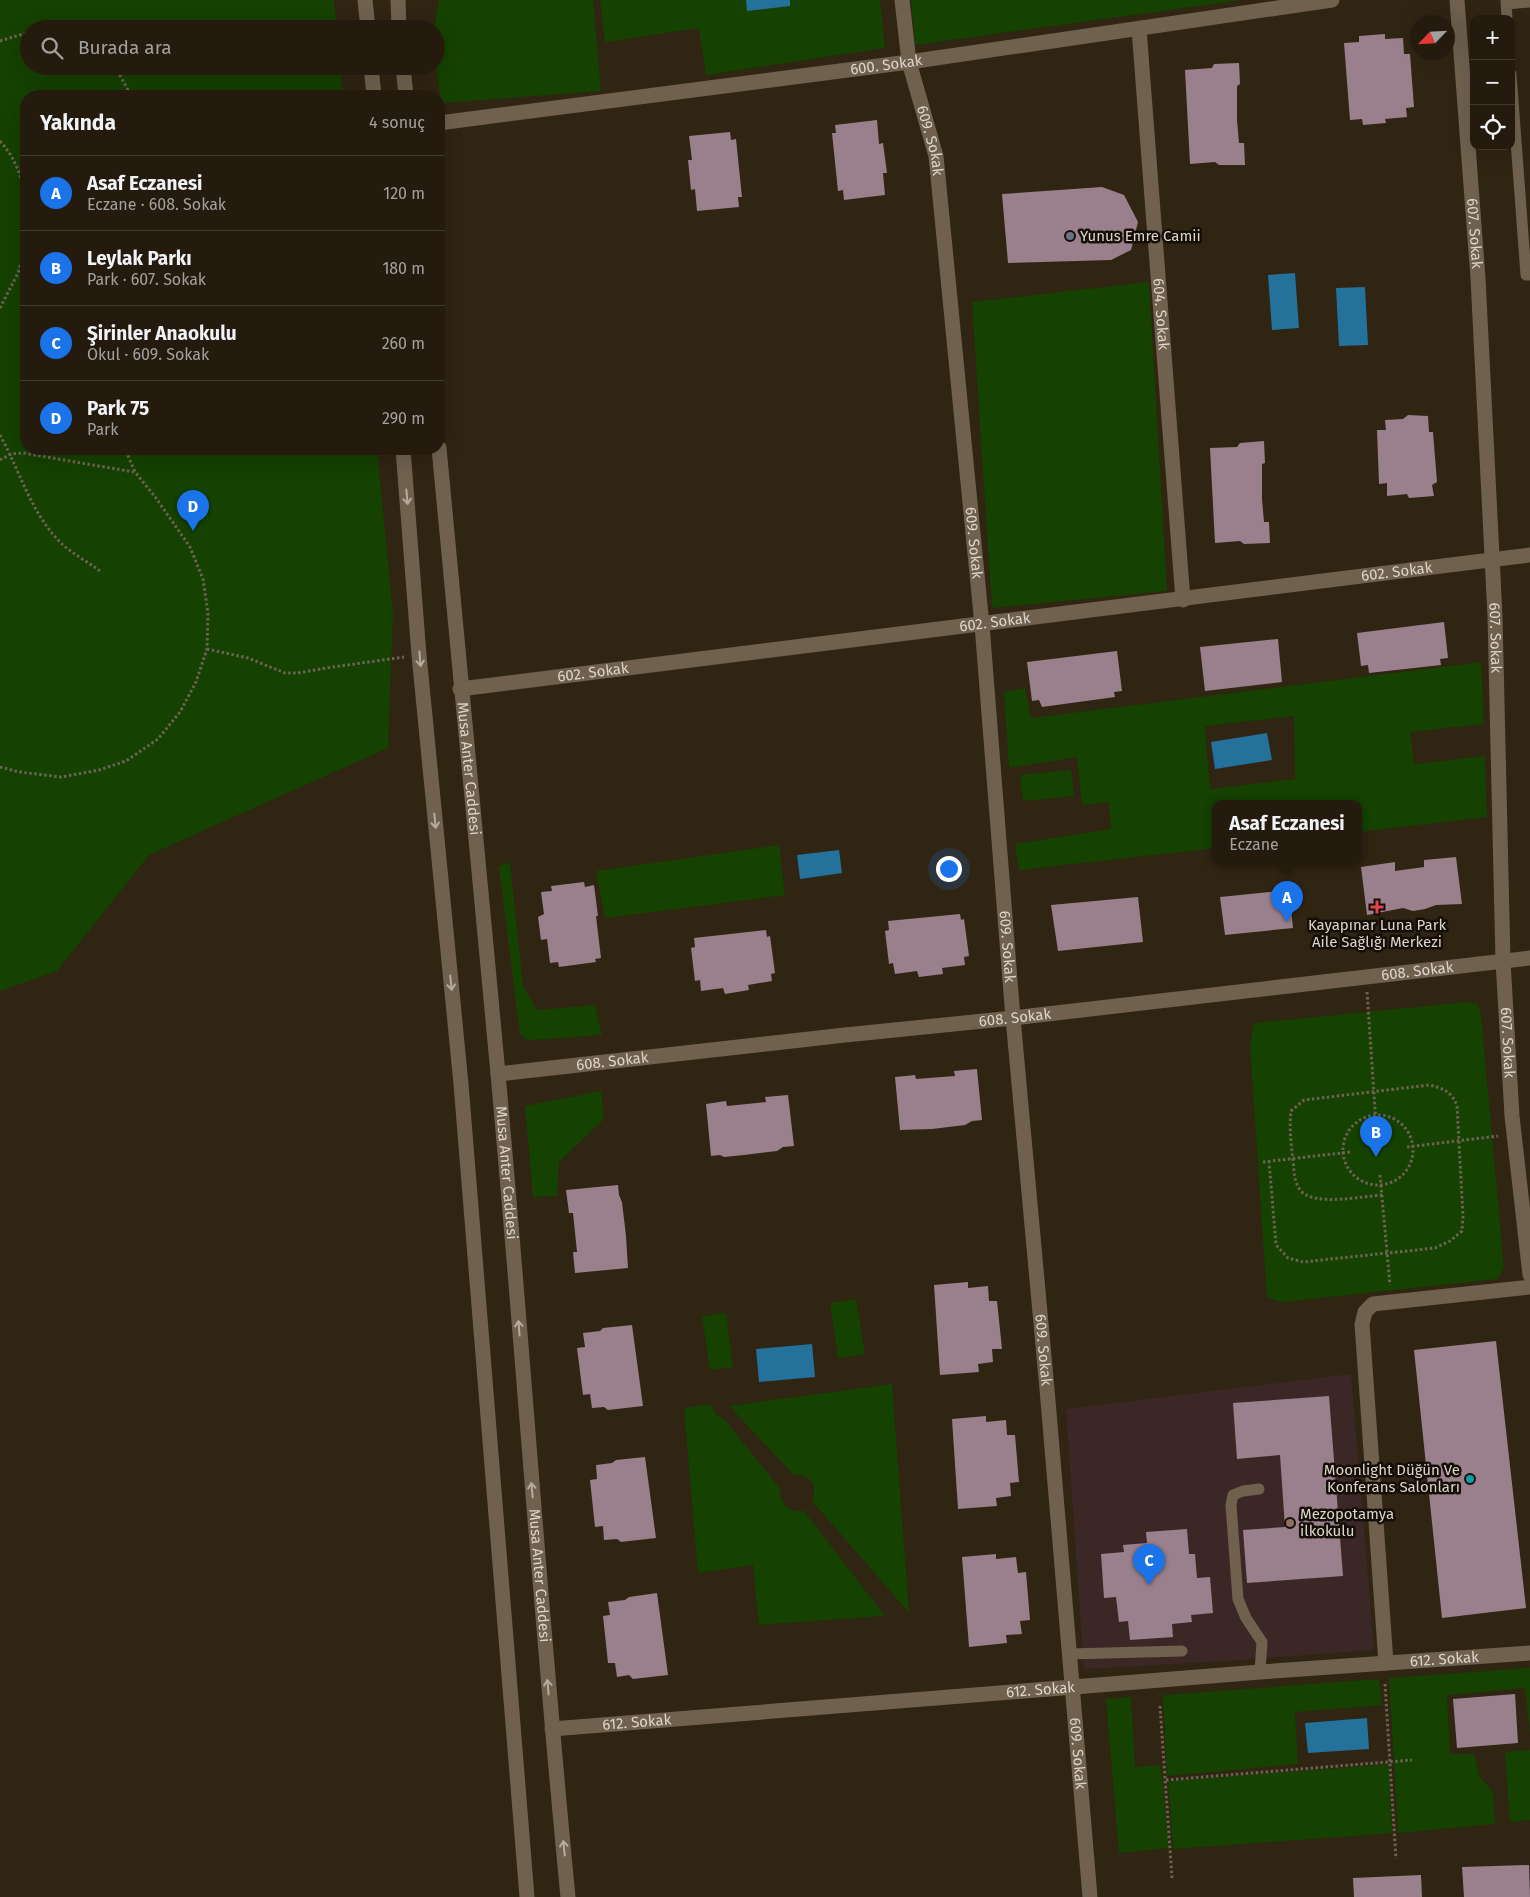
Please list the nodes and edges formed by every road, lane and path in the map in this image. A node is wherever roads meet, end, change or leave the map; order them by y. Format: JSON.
{"nodes":[{"id":1,"x":365,"y":0,"type":"edge"},
{"id":2,"x":398,"y":0,"type":"edge"},
{"id":3,"x":902,"y":0,"type":"edge"},
{"id":4,"x":1332,"y":0,"type":"edge"},
{"id":5,"x":1457,"y":0,"type":"edge"},
{"id":6,"x":1506,"y":2,"type":"edge"},
{"id":7,"x":1530,"y":2,"type":"edge"},
{"id":8,"x":1507,"y":15,"type":"edge"},
{"id":9,"x":367,"y":20,"type":"edge"},
{"id":10,"x":399,"y":20,"type":"edge"},
{"id":11,"x":1139,"y":29,"type":"junction"},
{"id":12,"x":20,"y":35,"type":"edge"},
{"id":13,"x":0,"y":41,"type":"edge"},
{"id":14,"x":909,"y":62,"type":"junction"},
{"id":15,"x":120,"y":75,"type":"edge"},
{"id":16,"x":372,"y":75,"type":"edge"},
{"id":17,"x":404,"y":75,"type":"edge"},
{"id":18,"x":128,"y":90,"type":"edge"},
{"id":19,"x":373,"y":90,"type":"edge"},
{"id":20,"x":405,"y":90,"type":"edge"},
{"id":21,"x":1513,"y":105,"type":"edge"},
{"id":22,"x":445,"y":122,"type":"edge"},
{"id":23,"x":0,"y":141,"type":"edge"},
{"id":24,"x":20,"y":174,"type":"edge"},
{"id":25,"x":20,"y":266,"type":"edge"},
{"id":26,"x":1530,"y":275,"type":"edge"},
{"id":27,"x":0,"y":308,"type":"edge"},
{"id":28,"x":0,"y":435,"type":"edge"},
{"id":29,"x":20,"y":452,"type":"edge"},
{"id":30,"x":11,"y":454,"type":"junction"},
{"id":31,"x":40,"y":455,"type":"edge"},
{"id":32,"x":128,"y":455,"type":"edge"},
{"id":33,"x":403,"y":455,"type":"edge"},
{"id":34,"x":440,"y":455,"type":"edge"},
{"id":35,"x":0,"y":460,"type":"edge"},
{"id":36,"x":135,"y":472,"type":"junction"},
{"id":37,"x":1530,"y":556,"type":"edge"},
{"id":38,"x":1492,"y":560,"type":"junction"},
{"id":39,"x":100,"y":571,"type":"dead end"},
{"id":40,"x":1182,"y":600,"type":"junction"},
{"id":41,"x":982,"y":625,"type":"junction"},
{"id":42,"x":207,"y":649,"type":"junction"},
{"id":43,"x":419,"y":655,"type":"junction"},
{"id":44,"x":460,"y":689,"type":"junction"},
{"id":45,"x":0,"y":766,"type":"edge"},
{"id":46,"x":1530,"y":958,"type":"edge"},
{"id":47,"x":1503,"y":961,"type":"junction"},
{"id":48,"x":1366,"y":977,"type":"junction"},
{"id":49,"x":1012,"y":1018,"type":"junction"},
{"id":50,"x":498,"y":1074,"type":"junction"},
{"id":51,"x":1373,"y":1092,"type":"junction"},
{"id":52,"x":1375,"y":1114,"type":"junction"},
{"id":53,"x":1376,"y":1123,"type":"dead end"},
{"id":54,"x":1514,"y":1134,"type":"junction"},
{"id":55,"x":1459,"y":1141,"type":"junction"},
{"id":56,"x":1414,"y":1146,"type":"junction"},
{"id":57,"x":1407,"y":1147,"type":"dead end"},
{"id":58,"x":1350,"y":1152,"type":"dead end"},
{"id":59,"x":1343,"y":1153,"type":"junction"},
{"id":60,"x":1293,"y":1159,"type":"junction"},
{"id":61,"x":1268,"y":1161,"type":"junction"},
{"id":62,"x":1263,"y":1162,"type":"dead end"},
{"id":63,"x":1380,"y":1175,"type":"dead end"},
{"id":64,"x":1381,"y":1185,"type":"junction"},
{"id":65,"x":1382,"y":1195,"type":"junction"},
{"id":66,"x":1387,"y":1253,"type":"junction"},
{"id":67,"x":1530,"y":1275,"type":"edge"},
{"id":68,"x":1390,"y":1286,"type":"dead end"},
{"id":69,"x":1530,"y":1287,"type":"edge"},
{"id":70,"x":1259,"y":1489,"type":"dead end"},
{"id":71,"x":1182,"y":1651,"type":"dead end"},
{"id":72,"x":1530,"y":1653,"type":"edge"},
{"id":73,"x":1069,"y":1654,"type":"junction"},
{"id":74,"x":1386,"y":1663,"type":"junction"},
{"id":75,"x":1260,"y":1672,"type":"junction"},
{"id":76,"x":1385,"y":1684,"type":"dead end"},
{"id":77,"x":1072,"y":1687,"type":"junction"},
{"id":78,"x":1160,"y":1706,"type":"dead end"},
{"id":79,"x":552,"y":1729,"type":"junction"},
{"id":80,"x":1412,"y":1760,"type":"dead end"},
{"id":81,"x":1390,"y":1761,"type":"junction"},
{"id":82,"x":1166,"y":1780,"type":"junction"},
{"id":83,"x":1396,"y":1859,"type":"dead end"},
{"id":84,"x":1172,"y":1878,"type":"dead end"},
{"id":85,"x":527,"y":1897,"type":"edge"},
{"id":86,"x":568,"y":1897,"type":"edge"},
{"id":87,"x":1090,"y":1897,"type":"edge"}],
"edges":[{"from":1,"to":9,"type":"street"},
{"from":2,"to":10,"type":"street"},
{"from":3,"to":14,"type":"street","name":"609. Sokak"},
{"from":4,"to":11,"type":"street","name":"600. Sokak"},
{"from":5,"to":38,"type":"street","name":"607. Sokak"},
{"from":6,"to":7,"type":"lane"},
{"from":6,"to":8,"type":"lane"},
{"from":11,"to":14,"type":"street","name":"600. Sokak"},
{"from":11,"to":40,"type":"street","name":"604. Sokak"},
{"from":12,"to":13,"type":"path"},
{"from":14,"to":22,"type":"street","name":"600. Sokak"},
{"from":14,"to":41,"type":"street","name":"609. Sokak"},
{"from":15,"to":18,"type":"path"},
{"from":16,"to":19,"type":"street"},
{"from":17,"to":20,"type":"street"},
{"from":21,"to":26,"type":"lane"},
{"from":23,"to":24,"type":"path"},
{"from":25,"to":27,"type":"path"},
{"from":28,"to":30,"type":"path"},
{"from":29,"to":30,"type":"path"},
{"from":30,"to":35,"type":"path"},
{"from":30,"to":39,"type":"path"},
{"from":31,"to":36,"type":"path"},
{"from":32,"to":36,"type":"path"},
{"from":33,"to":43,"type":"street","one_way":true},
{"from":34,"to":44,"type":"street","name":"Musa Anter Caddesi"},
{"from":36,"to":42,"type":"path"},
{"from":37,"to":38,"type":"street","name":"602. Sokak"},
{"from":38,"to":40,"type":"street","name":"602. Sokak"},
{"from":38,"to":47,"type":"street","name":"607. Sokak"},
{"from":40,"to":41,"type":"street","name":"602. Sokak"},
{"from":41,"to":44,"type":"street","name":"602. Sokak"},
{"from":41,"to":49,"type":"street","name":"609. Sokak"},
{"from":42,"to":43,"type":"path"},
{"from":42,"to":45,"type":"path"},
{"from":43,"to":85,"type":"street","one_way":true},
{"from":44,"to":50,"type":"street","name":"Musa Anter Caddesi"},
{"from":46,"to":47,"type":"street","name":"608. Sokak"},
{"from":47,"to":48,"type":"street","name":"608. Sokak"},
{"from":47,"to":54,"type":"street","name":"607. Sokak"},
{"from":48,"to":49,"type":"street","name":"608. Sokak"},
{"from":48,"to":51,"type":"path"},
{"from":49,"to":50,"type":"street","name":"608. Sokak"},
{"from":49,"to":73,"type":"street","name":"609. Sokak"},
{"from":79,"to":50,"type":"street","name":"Musa Anter Caddesi","one_way":true},
{"from":51,"to":52,"type":"path"},
{"from":51,"to":55,"type":"path"},
{"from":51,"to":60,"type":"path"},
{"from":52,"to":53,"type":"path"},
{"from":52,"to":56,"type":"path"},
{"from":52,"to":59,"type":"path"},
{"from":54,"to":55,"type":"path"},
{"from":54,"to":67,"type":"street","name":"607. Sokak"},
{"from":55,"to":56,"type":"path"},
{"from":55,"to":66,"type":"path"},
{"from":56,"to":57,"type":"path"},
{"from":56,"to":64,"type":"path"},
{"from":58,"to":59,"type":"path"},
{"from":59,"to":60,"type":"path"},
{"from":59,"to":64,"type":"path"},
{"from":60,"to":61,"type":"path"},
{"from":60,"to":65,"type":"path"},
{"from":61,"to":62,"type":"path"},
{"from":61,"to":66,"type":"path"},
{"from":63,"to":64,"type":"path"},
{"from":64,"to":65,"type":"path"},
{"from":65,"to":66,"type":"path"},
{"from":66,"to":68,"type":"path"},
{"from":69,"to":74,"type":"street"},
{"from":70,"to":75,"type":"lane"},
{"from":71,"to":73,"type":"lane"},
{"from":72,"to":74,"type":"street","name":"612. Sokak"},
{"from":73,"to":77,"type":"street","name":"609. Sokak"},
{"from":74,"to":75,"type":"street","name":"612. Sokak"},
{"from":75,"to":77,"type":"street","name":"612. Sokak"},
{"from":76,"to":81,"type":"path"},
{"from":77,"to":79,"type":"street","name":"612. Sokak"},
{"from":77,"to":87,"type":"street","name":"609. Sokak"},
{"from":78,"to":82,"type":"path"},
{"from":86,"to":79,"type":"street","name":"Musa Anter Caddesi","one_way":true},
{"from":80,"to":81,"type":"path"},
{"from":81,"to":82,"type":"path"},
{"from":81,"to":83,"type":"path"},
{"from":82,"to":84,"type":"path"}]}
